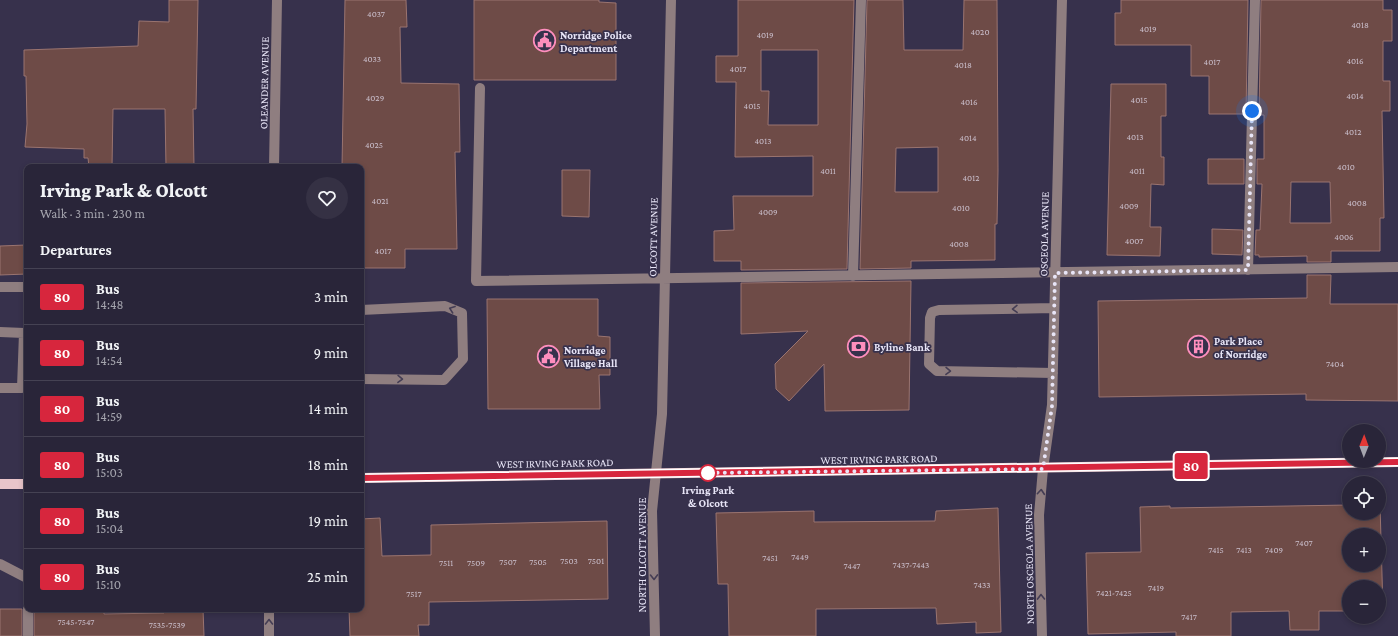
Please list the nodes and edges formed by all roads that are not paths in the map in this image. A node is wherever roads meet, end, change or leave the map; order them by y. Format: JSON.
{"nodes":[{"id":1,"x":277,"y":0,"type":"edge"},
{"id":2,"x":671,"y":0,"type":"edge"},
{"id":3,"x":861,"y":0,"type":"edge"},
{"id":4,"x":1062,"y":0,"type":"edge"},
{"id":5,"x":1255,"y":0,"type":"edge"},
{"id":6,"x":480,"y":88,"type":"dead end"},
{"id":7,"x":274,"y":164,"type":"edge"},
{"id":8,"x":1398,"y":267,"type":"edge"},
{"id":9,"x":1248,"y":270,"type":"junction"},
{"id":10,"x":1055,"y":273,"type":"junction"},
{"id":11,"x":853,"y":276,"type":"junction"},
{"id":12,"x":664,"y":278,"type":"junction"},
{"id":13,"x":0,"y":287,"type":"edge"},
{"id":14,"x":24,"y":287,"type":"edge"},
{"id":15,"x":1054,"y":308,"type":"junction"},
{"id":16,"x":364,"y":310,"type":"edge"},
{"id":17,"x":0,"y":332,"type":"edge"},
{"id":18,"x":1053,"y":373,"type":"junction"},
{"id":19,"x":364,"y":379,"type":"edge"},
{"id":20,"x":0,"y":388,"type":"edge"},
{"id":21,"x":1398,"y":462,"type":"edge"},
{"id":22,"x":1043,"y":469,"type":"junction"},
{"id":23,"x":656,"y":474,"type":"junction"},
{"id":24,"x":364,"y":478,"type":"edge"},
{"id":25,"x":0,"y":484,"type":"edge"},
{"id":26,"x":24,"y":484,"type":"edge"},
{"id":27,"x":0,"y":564,"type":"edge"},
{"id":28,"x":24,"y":576,"type":"edge"},
{"id":29,"x":28,"y":612,"type":"edge"},
{"id":30,"x":269,"y":612,"type":"edge"},
{"id":31,"x":28,"y":636,"type":"edge"},
{"id":32,"x":269,"y":636,"type":"edge"},
{"id":33,"x":655,"y":636,"type":"edge"},
{"id":34,"x":1042,"y":636,"type":"edge"}],
"edges":[{"from":1,"to":7,"type":"street","name":"OLEANDER AVENUE"},
{"from":2,"to":12,"type":"street","name":"OLCOTT AVENUE"},
{"from":3,"to":11,"type":"street"},
{"from":4,"to":10,"type":"street","name":"OSCEOLA AVENUE"},
{"from":5,"to":9,"type":"street"},
{"from":6,"to":12,"type":"street"},
{"from":8,"to":9,"type":"street"},
{"from":9,"to":10,"type":"street"},
{"from":10,"to":11,"type":"street"},
{"from":10,"to":15,"type":"street","name":"OSCEOLA AVENUE"},
{"from":11,"to":12,"type":"street"},
{"from":12,"to":23,"type":"street","name":"OLCOTT AVENUE"},
{"from":13,"to":14,"type":"street"},
{"from":15,"to":18,"type":"street","name":"OSCEOLA AVENUE"},
{"from":15,"to":18,"type":"street","one_way":true},
{"from":19,"to":16,"type":"street","one_way":true},
{"from":17,"to":20,"type":"street"},
{"from":18,"to":22,"type":"street","name":"OSCEOLA AVENUE"},
{"from":21,"to":22,"type":"main road","name":"WEST IRVING PARK ROAD"},
{"from":22,"to":23,"type":"main road","name":"WEST IRVING PARK ROAD"},
{"from":34,"to":22,"type":"street","name":"NORTH OSCEOLA AVENUE","one_way":true},
{"from":23,"to":24,"type":"main road","name":"WEST IRVING PARK ROAD"},
{"from":23,"to":33,"type":"street","name":"NORTH OLCOTT AVENUE","one_way":true},
{"from":25,"to":26,"type":"main road"},
{"from":27,"to":28,"type":"street"},
{"from":29,"to":31,"type":"street"},
{"from":32,"to":30,"type":"street","one_way":true}]}
